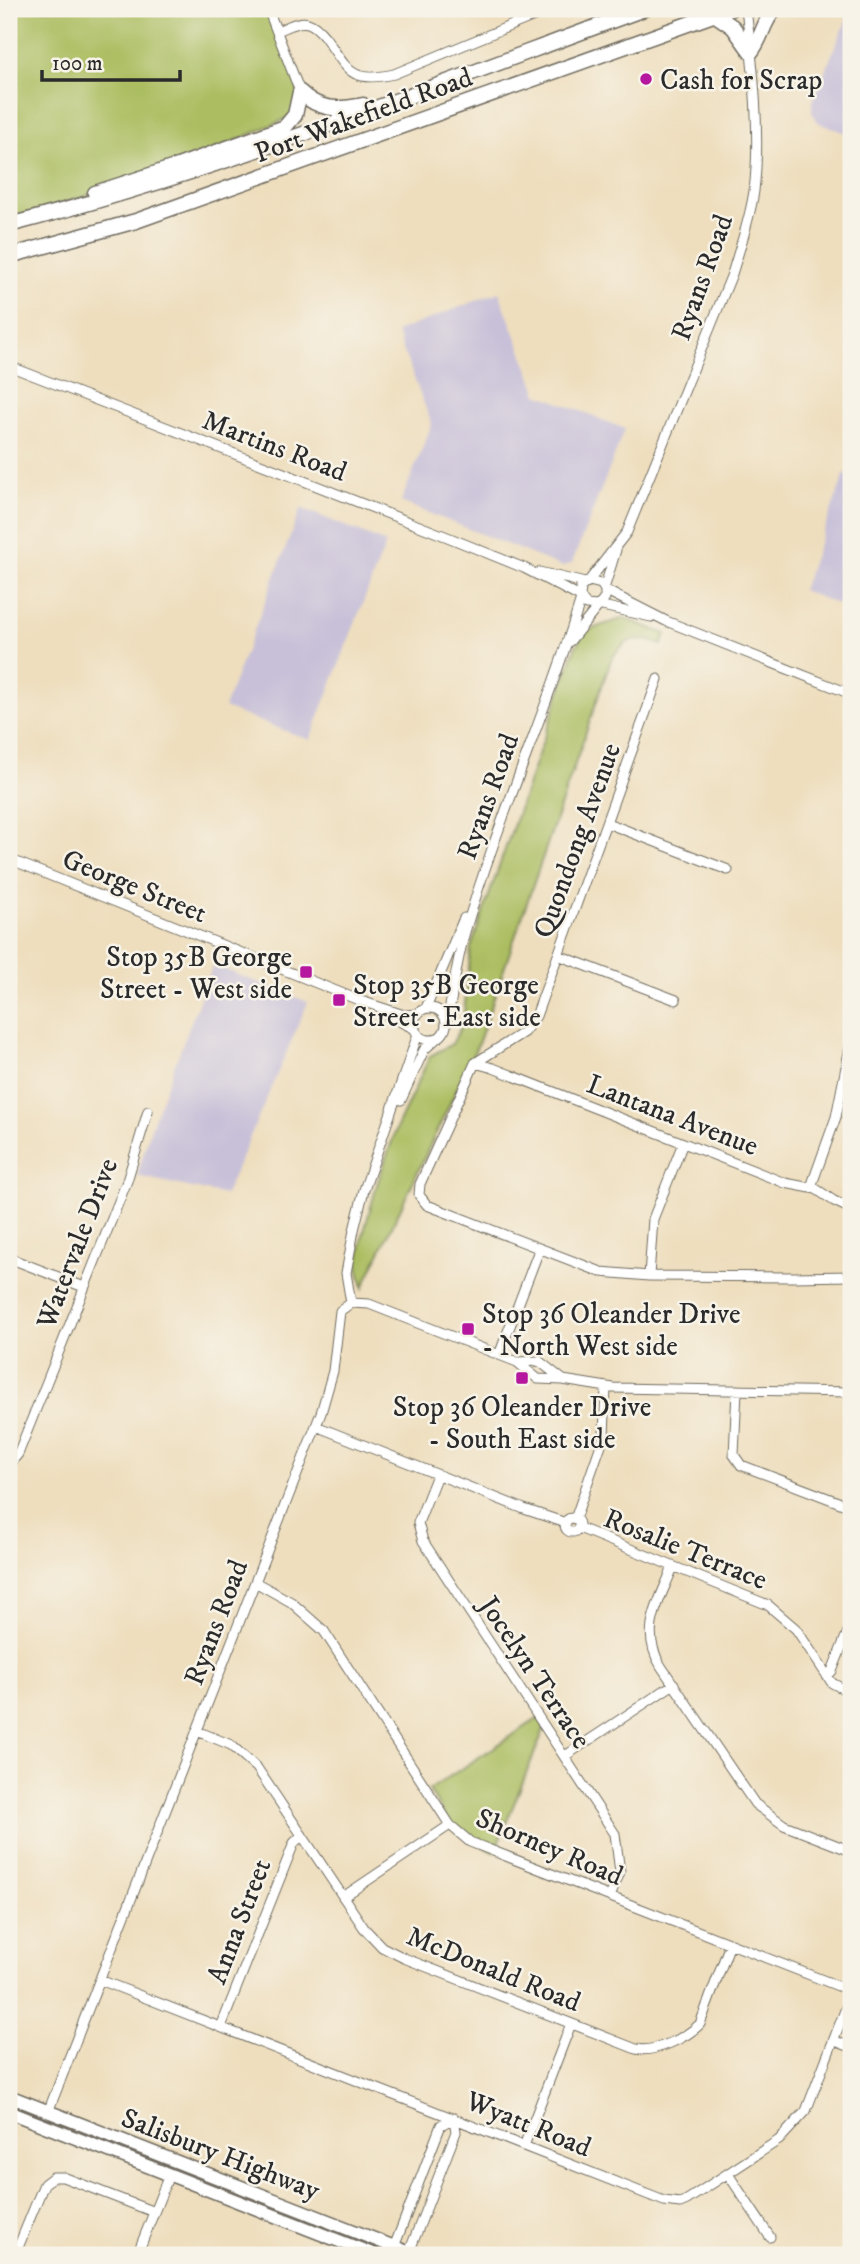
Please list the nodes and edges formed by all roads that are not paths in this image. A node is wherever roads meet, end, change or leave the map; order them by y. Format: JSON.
{"nodes":[{"id":1,"x":268,"y":9,"type":"edge"},
{"id":2,"x":551,"y":9,"type":"edge"},
{"id":3,"x":644,"y":9,"type":"edge"},
{"id":4,"x":730,"y":9,"type":"edge"},
{"id":5,"x":746,"y":9,"type":"edge"},
{"id":6,"x":775,"y":9,"type":"edge"},
{"id":7,"x":714,"y":14,"type":"junction"},
{"id":8,"x":276,"y":31,"type":"junction"},
{"id":9,"x":751,"y":52,"type":"junction"},
{"id":10,"x":300,"y":92,"type":"junction"},
{"id":11,"x":406,"y":98,"type":"junction"},
{"id":12,"x":9,"y":225,"type":"edge"},
{"id":13,"x":9,"y":256,"type":"edge"},
{"id":14,"x":9,"y":366,"type":"edge"},
{"id":15,"x":618,"y":545,"type":"junction"},
{"id":16,"x":524,"y":568,"type":"junction"},
{"id":17,"x":587,"y":583,"type":"junction"},
{"id":18,"x":604,"y":590,"type":"junction"},
{"id":19,"x":580,"y":598,"type":"junction"},
{"id":20,"x":598,"y":605,"type":"junction"},
{"id":21,"x":666,"y":621,"type":"junction"},
{"id":22,"x":567,"y":645,"type":"junction"},
{"id":23,"x":658,"y":679,"type":"dead end"},
{"id":24,"x":851,"y":694,"type":"edge"},
{"id":25,"x":607,"y":823,"type":"junction"},
{"id":26,"x":9,"y":859,"type":"edge"},
{"id":27,"x":728,"y":870,"type":"dead end"},
{"id":28,"x":480,"y":885,"type":"junction"},
{"id":29,"x":558,"y":955,"type":"junction"},
{"id":30,"x":676,"y":1000,"type":"dead end"},
{"id":31,"x":361,"y":1001,"type":"junction"},
{"id":32,"x":426,"y":1008,"type":"junction"},
{"id":33,"x":418,"y":1014,"type":"junction"},
{"id":34,"x":446,"y":1026,"type":"junction"},
{"id":35,"x":417,"y":1031,"type":"junction"},
{"id":36,"x":437,"y":1038,"type":"junction"},
{"id":37,"x":851,"y":1042,"type":"edge"},
{"id":38,"x":475,"y":1063,"type":"junction"},
{"id":39,"x":847,"y":1087,"type":"edge"},
{"id":40,"x":148,"y":1111,"type":"dead end"},
{"id":41,"x":382,"y":1143,"type":"junction"},
{"id":42,"x":683,"y":1143,"type":"junction"},
{"id":43,"x":810,"y":1187,"type":"junction"},
{"id":44,"x":851,"y":1209,"type":"edge"},
{"id":45,"x":539,"y":1250,"type":"junction"},
{"id":46,"x":9,"y":1258,"type":"edge"},
{"id":47,"x":649,"y":1276,"type":"junction"},
{"id":48,"x":851,"y":1276,"type":"edge"},
{"id":49,"x":84,"y":1287,"type":"junction"},
{"id":50,"x":351,"y":1303,"type":"junction"},
{"id":51,"x":499,"y":1355,"type":"junction"},
{"id":52,"x":517,"y":1362,"type":"junction"},
{"id":53,"x":563,"y":1380,"type":"junction"},
{"id":54,"x":606,"y":1387,"type":"junction"},
{"id":55,"x":737,"y":1390,"type":"junction"},
{"id":56,"x":851,"y":1392,"type":"edge"},
{"id":57,"x":316,"y":1426,"type":"junction"},
{"id":58,"x":9,"y":1465,"type":"edge"},
{"id":59,"x":437,"y":1475,"type":"junction"},
{"id":60,"x":851,"y":1507,"type":"edge"},
{"id":61,"x":573,"y":1523,"type":"junction"},
{"id":62,"x":673,"y":1567,"type":"junction"},
{"id":63,"x":255,"y":1582,"type":"junction"},
{"id":64,"x":851,"y":1624,"type":"edge"},
{"id":65,"x":827,"y":1676,"type":"junction"},
{"id":66,"x":674,"y":1684,"type":"junction"},
{"id":67,"x":851,"y":1693,"type":"edge"},
{"id":68,"x":197,"y":1731,"type":"junction"},
{"id":69,"x":565,"y":1756,"type":"junction"},
{"id":70,"x":450,"y":1825,"type":"junction"},
{"id":71,"x":302,"y":1835,"type":"junction"},
{"id":72,"x":851,"y":1851,"type":"edge"},
{"id":73,"x":343,"y":1897,"type":"junction"},
{"id":74,"x":610,"y":1897,"type":"junction"},
{"id":75,"x":730,"y":1944,"type":"junction"},
{"id":76,"x":100,"y":1980,"type":"junction"},
{"id":77,"x":851,"y":1993,"type":"edge"},
{"id":78,"x":571,"y":2024,"type":"junction"},
{"id":79,"x":222,"y":2027,"type":"junction"},
{"id":80,"x":835,"y":2041,"type":"junction"},
{"id":81,"x":851,"y":2047,"type":"edge"},
{"id":82,"x":9,"y":2096,"type":"edge"},
{"id":83,"x":9,"y":2112,"type":"edge"},
{"id":84,"x":48,"y":2112,"type":"junction"},
{"id":85,"x":454,"y":2118,"type":"junction"},
{"id":86,"x":42,"y":2125,"type":"junction"},
{"id":87,"x":524,"y":2146,"type":"junction"},
{"id":88,"x":174,"y":2161,"type":"junction"},
{"id":89,"x":728,"y":2174,"type":"junction"},
{"id":90,"x":169,"y":2175,"type":"junction"},
{"id":91,"x":154,"y":2213,"type":"junction"},
{"id":92,"x":770,"y":2237,"type":"dead end"},
{"id":93,"x":392,"y":2251,"type":"edge"},
{"id":94,"x":410,"y":2254,"type":"edge"},
{"id":95,"x":15,"y":2255,"type":"edge"},
{"id":96,"x":137,"y":2255,"type":"edge"},
{"id":97,"x":375,"y":2255,"type":"edge"}],
"edges":[{"from":1,"to":8,"type":"street"},
{"from":2,"to":8,"type":"street","name":"Port Wakefield Road"},
{"from":3,"to":11,"type":"highway","name":"Port Wakefield Road"},
{"from":4,"to":7,"type":"highway","name":"Port Wakefield Road"},
{"from":5,"to":9,"type":"street","name":"Ryans Road"},
{"from":6,"to":9,"type":"highway"},
{"from":7,"to":9,"type":"highway"},
{"from":7,"to":13,"type":"highway","name":"Port Wakefield Road"},
{"from":8,"to":10,"type":"street"},
{"from":9,"to":15,"type":"street","name":"Ryans Road"},
{"from":10,"to":11,"type":"highway"},
{"from":10,"to":12,"type":"highway"},
{"from":11,"to":12,"type":"highway","name":"Port Wakefield Road"},
{"from":14,"to":16,"type":"street","name":"Martins Road"},
{"from":15,"to":17,"type":"street","name":"Ryans Road"},
{"from":15,"to":18,"type":"street","name":"Ryans Road"},
{"from":16,"to":17,"type":"street","name":"Martins Road"},
{"from":16,"to":19,"type":"street","name":"Martins Road"},
{"from":17,"to":18,"type":"street"},
{"from":17,"to":19,"type":"street"},
{"from":18,"to":20,"type":"street"},
{"from":18,"to":21,"type":"street"},
{"from":19,"to":20,"type":"street"},
{"from":19,"to":22,"type":"street","name":"Ryans Road"},
{"from":20,"to":21,"type":"street"},
{"from":20,"to":22,"type":"street","name":"Ryans Road"},
{"from":21,"to":24,"type":"street"},
{"from":22,"to":28,"type":"street","name":"Ryans Road"},
{"from":23,"to":25,"type":"street","name":"Quondong Avenue"},
{"from":25,"to":27,"type":"street"},
{"from":25,"to":29,"type":"street","name":"Quondong Avenue"},
{"from":26,"to":31,"type":"street","name":"George Street"},
{"from":28,"to":32,"type":"street","name":"Ryans Road"},
{"from":28,"to":34,"type":"street","name":"Ryans Road"},
{"from":29,"to":30,"type":"street"},
{"from":29,"to":38,"type":"street","name":"Quondong Avenue"},
{"from":31,"to":33,"type":"street","name":"George Street"},
{"from":31,"to":35,"type":"street","name":"George Street"},
{"from":32,"to":33,"type":"street"},
{"from":32,"to":34,"type":"street"},
{"from":33,"to":35,"type":"street"},
{"from":34,"to":36,"type":"street"},
{"from":35,"to":36,"type":"street"},
{"from":35,"to":41,"type":"street"},
{"from":36,"to":41,"type":"street"},
{"from":37,"to":39,"type":"street"},
{"from":38,"to":42,"type":"street","name":"Lantana Avenue"},
{"from":38,"to":45,"type":"street"},
{"from":39,"to":43,"type":"street"},
{"from":40,"to":49,"type":"street","name":"Watervale Drive"},
{"from":41,"to":50,"type":"street"},
{"from":42,"to":43,"type":"street","name":"Lantana Avenue"},
{"from":42,"to":47,"type":"street"},
{"from":43,"to":44,"type":"street","name":"Lantana Avenue"},
{"from":45,"to":47,"type":"street"},
{"from":45,"to":51,"type":"street"},
{"from":46,"to":49,"type":"street"},
{"from":47,"to":48,"type":"street"},
{"from":49,"to":58,"type":"street","name":"Watervale Drive"},
{"from":50,"to":51,"type":"street"},
{"from":50,"to":57,"type":"street","name":"Ryans Road"},
{"from":51,"to":52,"type":"street"},
{"from":52,"to":53,"type":"street"},
{"from":52,"to":53,"type":"street"},
{"from":53,"to":54,"type":"street"},
{"from":54,"to":55,"type":"street"},
{"from":54,"to":61,"type":"street"},
{"from":55,"to":56,"type":"street"},
{"from":55,"to":60,"type":"street"},
{"from":57,"to":59,"type":"street","name":"Rosalie Terrace"},
{"from":57,"to":63,"type":"street","name":"Ryans Road"},
{"from":59,"to":61,"type":"street","name":"Rosalie Terrace"},
{"from":59,"to":69,"type":"street","name":"Jocelyn Terrace"},
{"from":61,"to":62,"type":"street","name":"Rosalie Terrace"},
{"from":62,"to":65,"type":"street","name":"Rosalie Terrace"},
{"from":62,"to":66,"type":"street"},
{"from":63,"to":68,"type":"street","name":"Ryans Road"},
{"from":63,"to":70,"type":"street","name":"Shorney Road"},
{"from":64,"to":65,"type":"street"},
{"from":65,"to":67,"type":"street"},
{"from":66,"to":69,"type":"street"},
{"from":66,"to":72,"type":"street"},
{"from":68,"to":71,"type":"street","name":"McDonald Road"},
{"from":68,"to":76,"type":"street","name":"Ryans Road"},
{"from":69,"to":74,"type":"street","name":"Jocelyn Terrace"},
{"from":70,"to":73,"type":"street"},
{"from":70,"to":74,"type":"street","name":"Shorney Road"},
{"from":71,"to":73,"type":"street","name":"McDonald Road"},
{"from":71,"to":79,"type":"street","name":"Anna Street"},
{"from":73,"to":78,"type":"street","name":"McDonald Road"},
{"from":74,"to":75,"type":"street","name":"Shorney Road"},
{"from":75,"to":77,"type":"street","name":"Shorney Road"},
{"from":75,"to":78,"type":"street","name":"McDonald Road"},
{"from":76,"to":79,"type":"street","name":"Wyatt Road"},
{"from":76,"to":84,"type":"street","name":"Ryans Road"},
{"from":77,"to":80,"type":"street","name":"Wyatt Road"},
{"from":78,"to":87,"type":"street"},
{"from":79,"to":85,"type":"street","name":"Wyatt Road"},
{"from":80,"to":81,"type":"street"},
{"from":80,"to":89,"type":"street","name":"Wyatt Road"},
{"from":82,"to":84,"type":"main road","name":"Salisbury Highway"},
{"from":83,"to":86,"type":"main road","name":"Salisbury Highway"},
{"from":84,"to":86,"type":"main road"},
{"from":84,"to":88,"type":"main road","name":"Salisbury Highway"},
{"from":85,"to":87,"type":"street","name":"Wyatt Road"},
{"from":85,"to":93,"type":"street"},
{"from":85,"to":94,"type":"street"},
{"from":86,"to":90,"type":"main road","name":"Salisbury Highway"},
{"from":87,"to":89,"type":"street","name":"Wyatt Road"},
{"from":88,"to":90,"type":"main road"},
{"from":88,"to":93,"type":"main road","name":"Salisbury Highway"},
{"from":89,"to":92,"type":"street"},
{"from":90,"to":91,"type":"street"},
{"from":90,"to":97,"type":"main road","name":"Salisbury Highway"},
{"from":91,"to":95,"type":"street"},
{"from":91,"to":96,"type":"street"},
{"from":93,"to":94,"type":"main road","name":"Salisbury Highway"}]}
